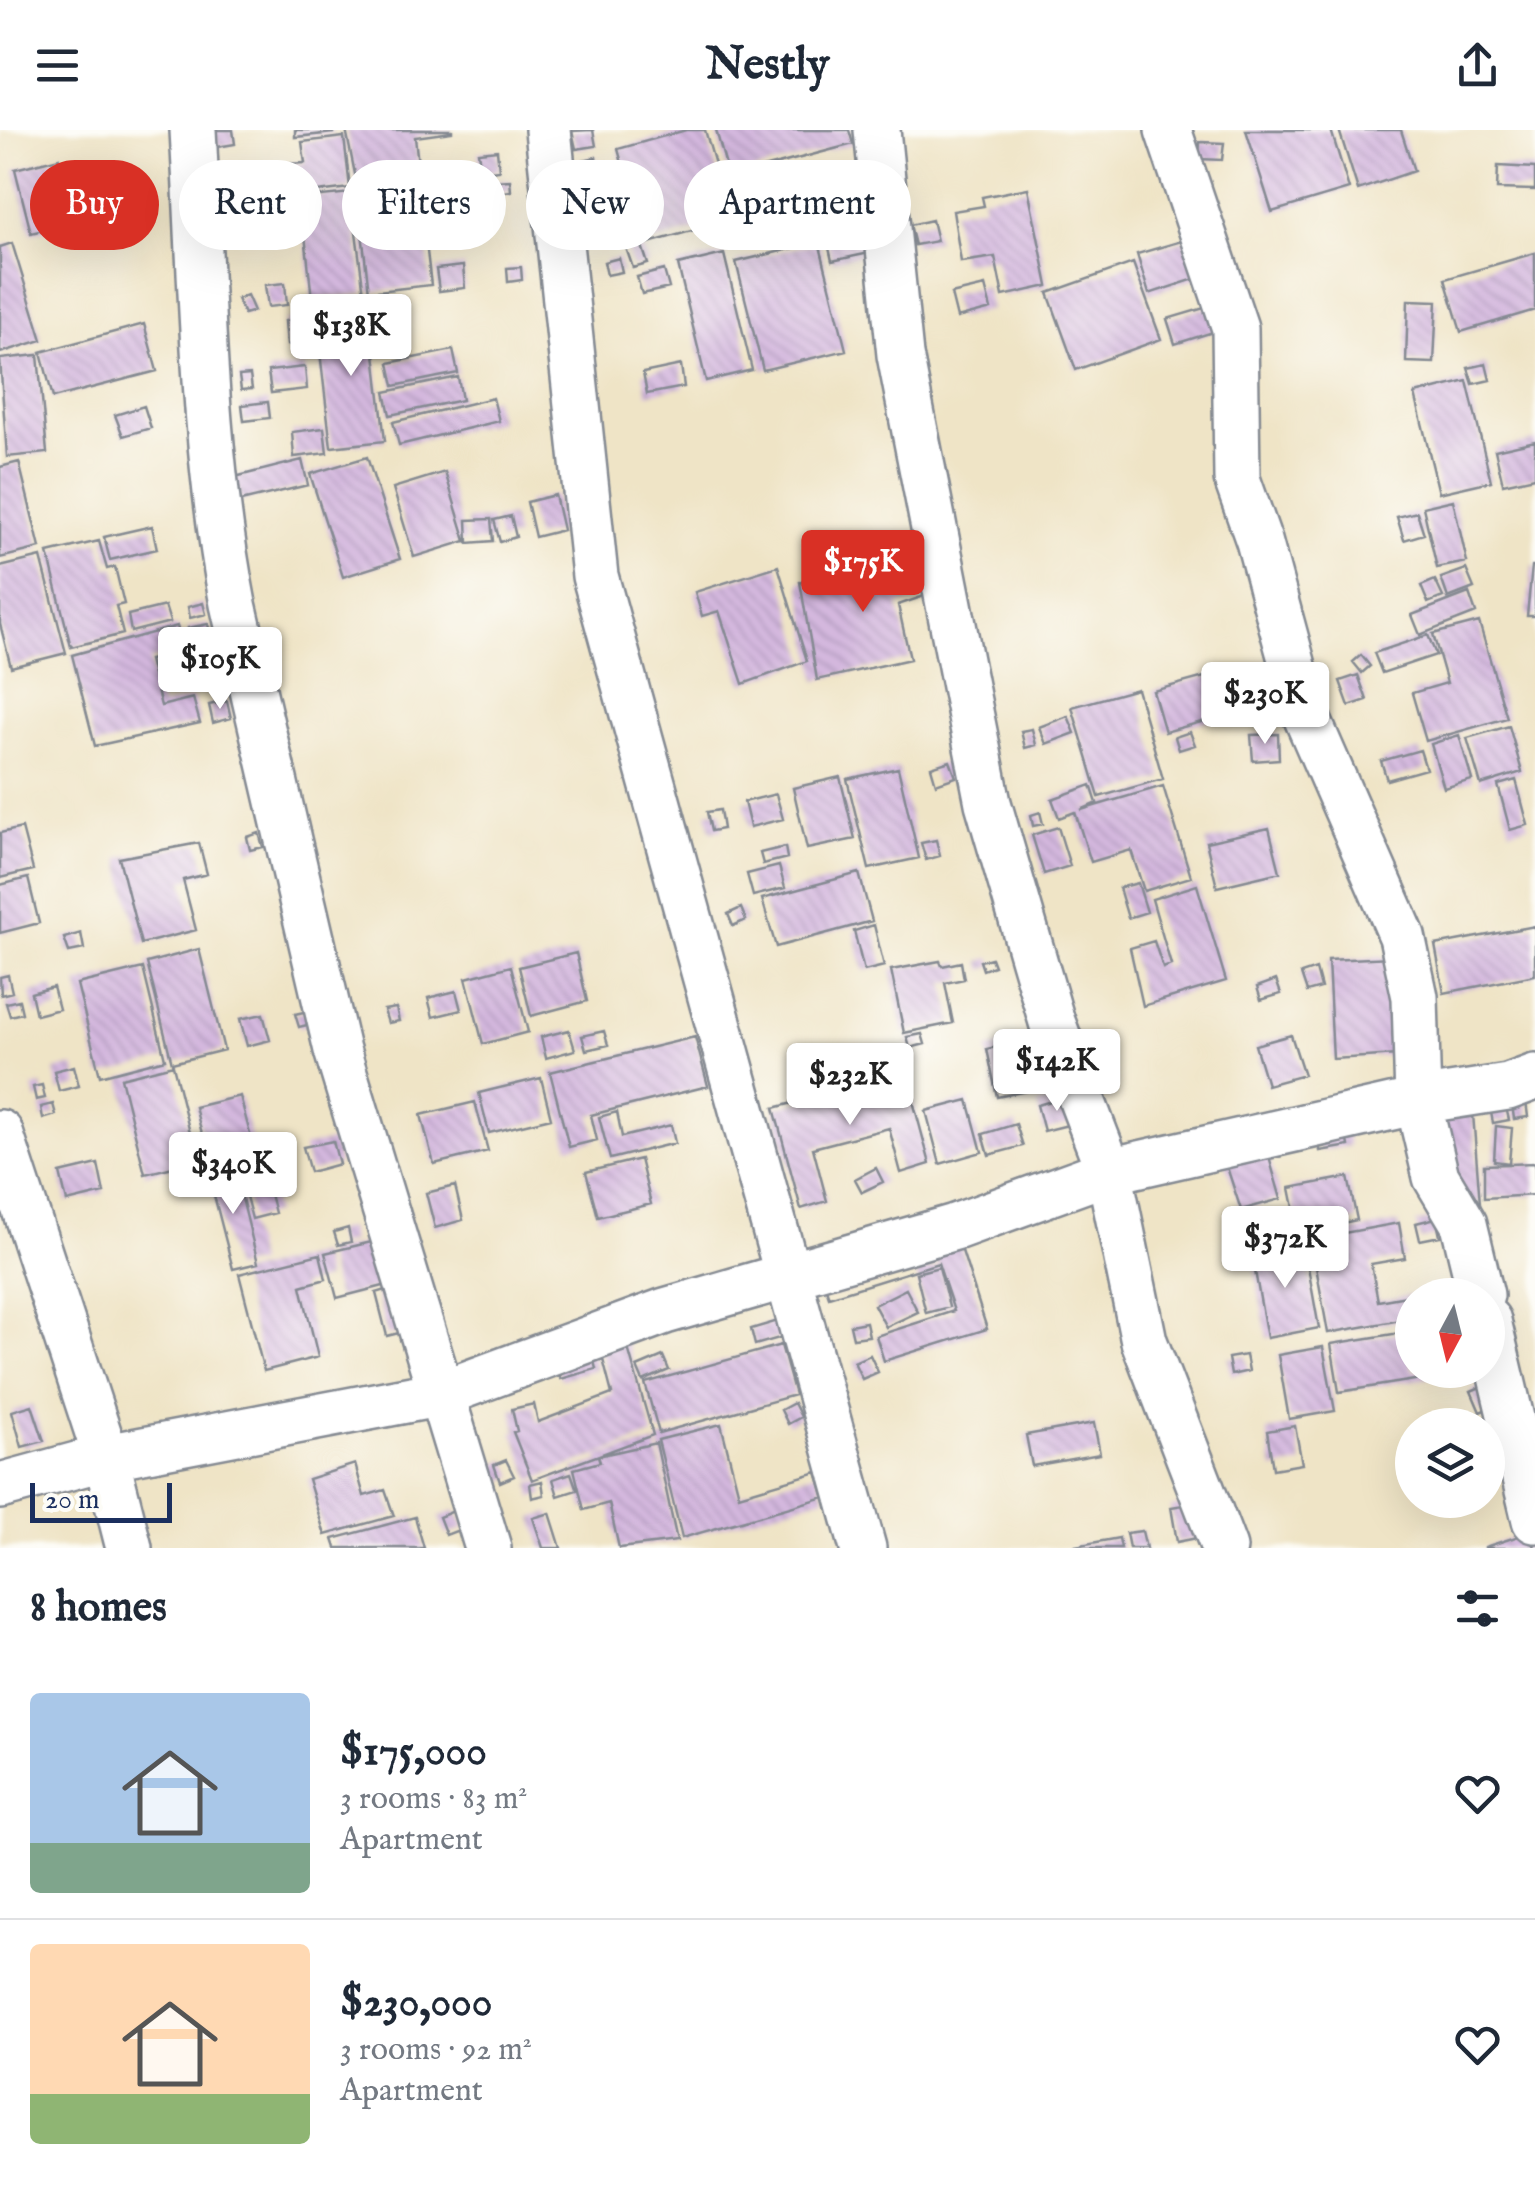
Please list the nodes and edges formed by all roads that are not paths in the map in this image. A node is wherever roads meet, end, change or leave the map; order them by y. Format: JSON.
{"nodes":[{"id":1,"x":194,"y":130,"type":"edge"},
{"id":2,"x":548,"y":130,"type":"edge"},
{"id":3,"x":877,"y":130,"type":"edge"},
{"id":4,"x":1168,"y":130,"type":"edge"},
{"id":5,"x":1535,"y":1077,"type":"edge"},
{"id":6,"x":1418,"y":1101,"type":"junction"},
{"id":7,"x":0,"y":1133,"type":"edge"},
{"id":8,"x":1110,"y":1171,"type":"junction"},
{"id":9,"x":787,"y":1274,"type":"junction"},
{"id":10,"x":1478,"y":1278,"type":"edge"},
{"id":11,"x":1504,"y":1388,"type":"edge"},
{"id":12,"x":443,"y":1392,"type":"junction"},
{"id":13,"x":106,"y":1457,"type":"junction"},
{"id":14,"x":0,"y":1486,"type":"edge"},
{"id":15,"x":1535,"y":1520,"type":"edge"},
{"id":16,"x":129,"y":1548,"type":"edge"},
{"id":17,"x":488,"y":1548,"type":"edge"},
{"id":18,"x":863,"y":1548,"type":"edge"},
{"id":19,"x":1224,"y":1548,"type":"edge"}],
"edges":[{"from":1,"to":12,"type":"street"},
{"from":2,"to":9,"type":"street"},
{"from":3,"to":8,"type":"street"},
{"from":4,"to":6,"type":"street"},
{"from":5,"to":6,"type":"street"},
{"from":6,"to":8,"type":"street"},
{"from":6,"to":10,"type":"street"},
{"from":7,"to":13,"type":"street"},
{"from":8,"to":9,"type":"street"},
{"from":8,"to":19,"type":"street"},
{"from":9,"to":12,"type":"street"},
{"from":9,"to":18,"type":"street"},
{"from":11,"to":15,"type":"street"},
{"from":12,"to":13,"type":"street"},
{"from":12,"to":17,"type":"street"},
{"from":13,"to":14,"type":"street"},
{"from":13,"to":16,"type":"street"}]}
